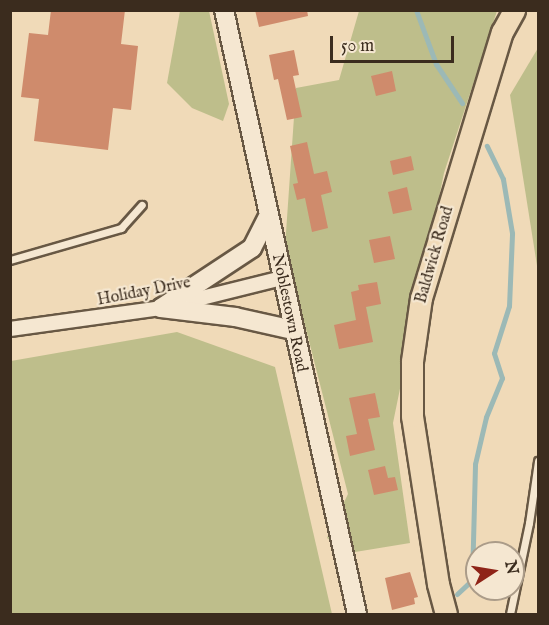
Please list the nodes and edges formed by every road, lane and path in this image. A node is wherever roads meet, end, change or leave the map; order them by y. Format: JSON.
{"nodes":[{"id":1,"x":224,"y":10,"type":"edge"},
{"id":2,"x":514,"y":10,"type":"edge"},
{"id":3,"x":142,"y":205,"type":"dead end"},
{"id":4,"x":268,"y":216,"type":"junction"},
{"id":5,"x":10,"y":260,"type":"edge"},
{"id":6,"x":282,"y":278,"type":"junction"},
{"id":7,"x":161,"y":308,"type":"junction"},
{"id":8,"x":10,"y":329,"type":"edge"},
{"id":9,"x":293,"y":330,"type":"junction"},
{"id":10,"x":538,"y":461,"type":"edge"},
{"id":11,"x":357,"y":615,"type":"edge"},
{"id":12,"x":446,"y":615,"type":"edge"},
{"id":13,"x":510,"y":615,"type":"edge"}],
"edges":[{"from":1,"to":4,"type":"main road","name":"Noblestown Road"},
{"from":2,"to":12,"type":"main road","name":"Baldwick Road"},
{"from":3,"to":5,"type":"lane"},
{"from":4,"to":6,"type":"main road","name":"Noblestown Road"},
{"from":4,"to":7,"type":"main road"},
{"from":6,"to":7,"type":"street","name":"Holiday Drive"},
{"from":6,"to":9,"type":"main road","name":"Noblestown Road"},
{"from":7,"to":8,"type":"street","name":"Holiday Drive"},
{"from":7,"to":9,"type":"main road"},
{"from":9,"to":11,"type":"main road","name":"Noblestown Road"},
{"from":10,"to":13,"type":"lane"}]}
